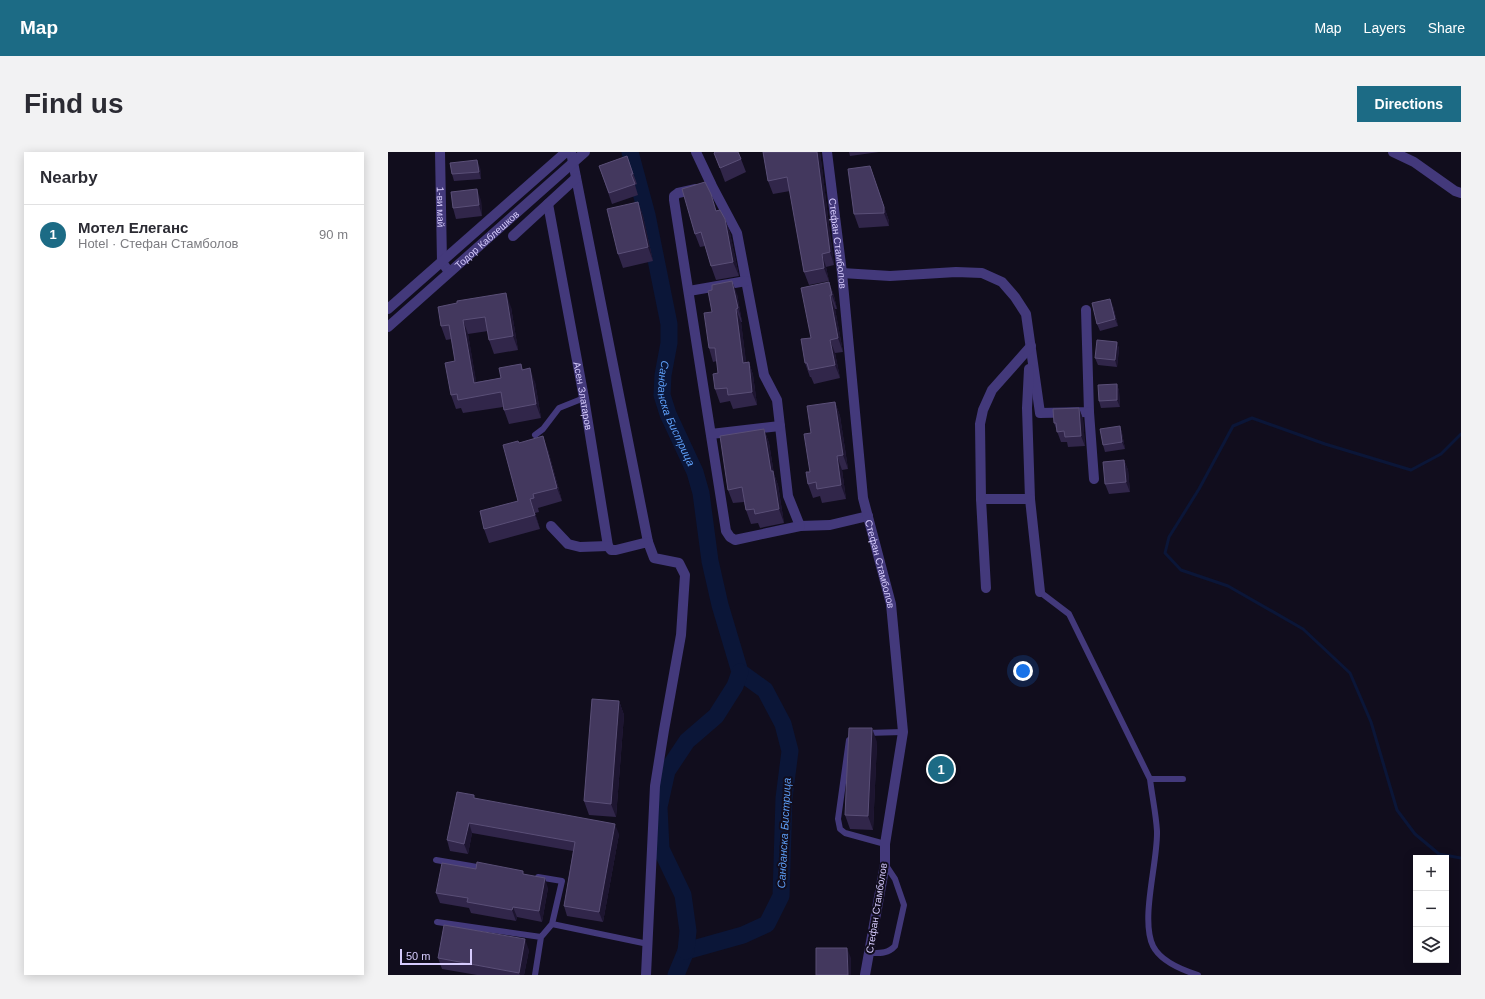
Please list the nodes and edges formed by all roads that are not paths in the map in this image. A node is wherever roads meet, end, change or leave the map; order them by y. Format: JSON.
{"nodes":[{"id":1,"x":440,"y":152,"type":"edge"},
{"id":2,"x":566,"y":152,"type":"edge"},
{"id":3,"x":571,"y":152,"type":"edge"},
{"id":4,"x":585,"y":152,"type":"edge"},
{"id":5,"x":696,"y":152,"type":"edge"},
{"id":6,"x":827,"y":152,"type":"edge"},
{"id":7,"x":1393,"y":152,"type":"edge"},
{"id":8,"x":573,"y":162,"type":"junction"},
{"id":9,"x":576,"y":178,"type":"junction"},
{"id":10,"x":712,"y":186,"type":"junction"},
{"id":11,"x":1461,"y":193,"type":"edge"},
{"id":12,"x":548,"y":204,"type":"junction"},
{"id":13,"x":513,"y":236,"type":"dead end"},
{"id":14,"x":442,"y":262,"type":"junction"},
{"id":15,"x":449,"y":272,"type":"junction"},
{"id":16,"x":842,"y":272,"type":"junction"},
{"id":17,"x":746,"y":281,"type":"junction"},
{"id":18,"x":689,"y":291,"type":"junction"},
{"id":19,"x":388,"y":309,"type":"edge"},
{"id":20,"x":1086,"y":310,"type":"dead end"},
{"id":21,"x":388,"y":327,"type":"edge"},
{"id":22,"x":1031,"y":346,"type":"junction"},
{"id":23,"x":584,"y":398,"type":"junction"},
{"id":24,"x":1089,"y":412,"type":"junction"},
{"id":25,"x":780,"y":426,"type":"junction"},
{"id":26,"x":711,"y":434,"type":"junction"},
{"id":27,"x":535,"y":436,"type":"dead end"},
{"id":28,"x":1094,"y":480,"type":"dead end"},
{"id":29,"x":981,"y":499,"type":"junction"},
{"id":30,"x":1030,"y":499,"type":"junction"},
{"id":31,"x":868,"y":516,"type":"junction"},
{"id":32,"x":551,"y":526,"type":"dead end"},
{"id":33,"x":800,"y":526,"type":"junction"},
{"id":34,"x":648,"y":542,"type":"junction"},
{"id":35,"x":608,"y":546,"type":"junction"},
{"id":36,"x":986,"y":588,"type":"dead end"},
{"id":37,"x":1040,"y":592,"type":"joint"},
{"id":38,"x":903,"y":732,"type":"junction"},
{"id":39,"x":1150,"y":779,"type":"junction"},
{"id":40,"x":1183,"y":779,"type":"dead end"},
{"id":41,"x":885,"y":844,"type":"junction"},
{"id":42,"x":436,"y":860,"type":"dead end"},
{"id":43,"x":885,"y":864,"type":"junction"},
{"id":44,"x":491,"y":869,"type":"edge"},
{"id":45,"x":530,"y":876,"type":"edge"},
{"id":46,"x":437,"y":922,"type":"dead end"},
{"id":47,"x":552,"y":924,"type":"junction"},
{"id":48,"x":541,"y":937,"type":"junction"},
{"id":49,"x":648,"y":944,"type":"junction"},
{"id":50,"x":869,"y":953,"type":"junction"},
{"id":51,"x":535,"y":975,"type":"edge"},
{"id":52,"x":646,"y":975,"type":"edge"},
{"id":53,"x":865,"y":975,"type":"edge"},
{"id":54,"x":1198,"y":975,"type":"edge"}],
"edges":[{"from":1,"to":14,"type":"street","name":"1-ви май"},
{"from":2,"to":14,"type":"street","name":"Тодор Каблешков"},
{"from":3,"to":8,"type":"street"},
{"from":4,"to":8,"type":"street","name":"Тодор Каблешков"},
{"from":5,"to":10,"type":"street"},
{"from":6,"to":16,"type":"street","name":"Стефан Стамболов"},
{"from":7,"to":11,"type":"street"},
{"from":8,"to":9,"type":"street"},
{"from":8,"to":15,"type":"street","name":"Тодор Каблешков"},
{"from":9,"to":12,"type":"street"},
{"from":9,"to":34,"type":"street"},
{"from":10,"to":17,"type":"street"},
{"from":10,"to":18,"type":"street"},
{"from":12,"to":13,"type":"street"},
{"from":12,"to":23,"type":"street","name":"Асен Златаров"},
{"from":14,"to":15,"type":"street"},
{"from":14,"to":19,"type":"street","name":"Тодор Каблешков"},
{"from":15,"to":21,"type":"street","name":"Тодор Каблешков"},
{"from":16,"to":22,"type":"street"},
{"from":16,"to":31,"type":"street","name":"Стефан Стамболов"},
{"from":17,"to":18,"type":"street"},
{"from":17,"to":25,"type":"street"},
{"from":18,"to":26,"type":"street"},
{"from":20,"to":24,"type":"street"},
{"from":22,"to":24,"type":"street"},
{"from":22,"to":29,"type":"street"},
{"from":22,"to":30,"type":"street"},
{"from":23,"to":27,"type":"lane"},
{"from":23,"to":35,"type":"street","name":"Асен Златаров"},
{"from":24,"to":28,"type":"street"},
{"from":25,"to":26,"type":"street"},
{"from":25,"to":33,"type":"street"},
{"from":26,"to":33,"type":"street"},
{"from":29,"to":30,"type":"street"},
{"from":29,"to":36,"type":"street"},
{"from":30,"to":37,"type":"street"},
{"from":31,"to":33,"type":"street"},
{"from":31,"to":38,"type":"street","name":"Стефан Стамболов"},
{"from":32,"to":35,"type":"street"},
{"from":34,"to":35,"type":"street"},
{"from":34,"to":49,"type":"street"},
{"from":37,"to":39,"type":"lane"},
{"from":38,"to":41,"type":"street","name":"Стефан Стамболов"},
{"from":38,"to":41,"type":"lane"},
{"from":39,"to":40,"type":"lane"},
{"from":39,"to":54,"type":"lane"},
{"from":41,"to":43,"type":"street","name":"Стефан Стамболов"},
{"from":42,"to":44,"type":"lane"},
{"from":43,"to":50,"type":"street","name":"Стефан Стамболов"},
{"from":43,"to":50,"type":"lane"},
{"from":45,"to":47,"type":"lane"},
{"from":46,"to":48,"type":"lane"},
{"from":47,"to":48,"type":"lane"},
{"from":47,"to":49,"type":"lane"},
{"from":48,"to":51,"type":"lane"},
{"from":49,"to":52,"type":"street"},
{"from":50,"to":53,"type":"street","name":"Стефан Стамболов"}]}
